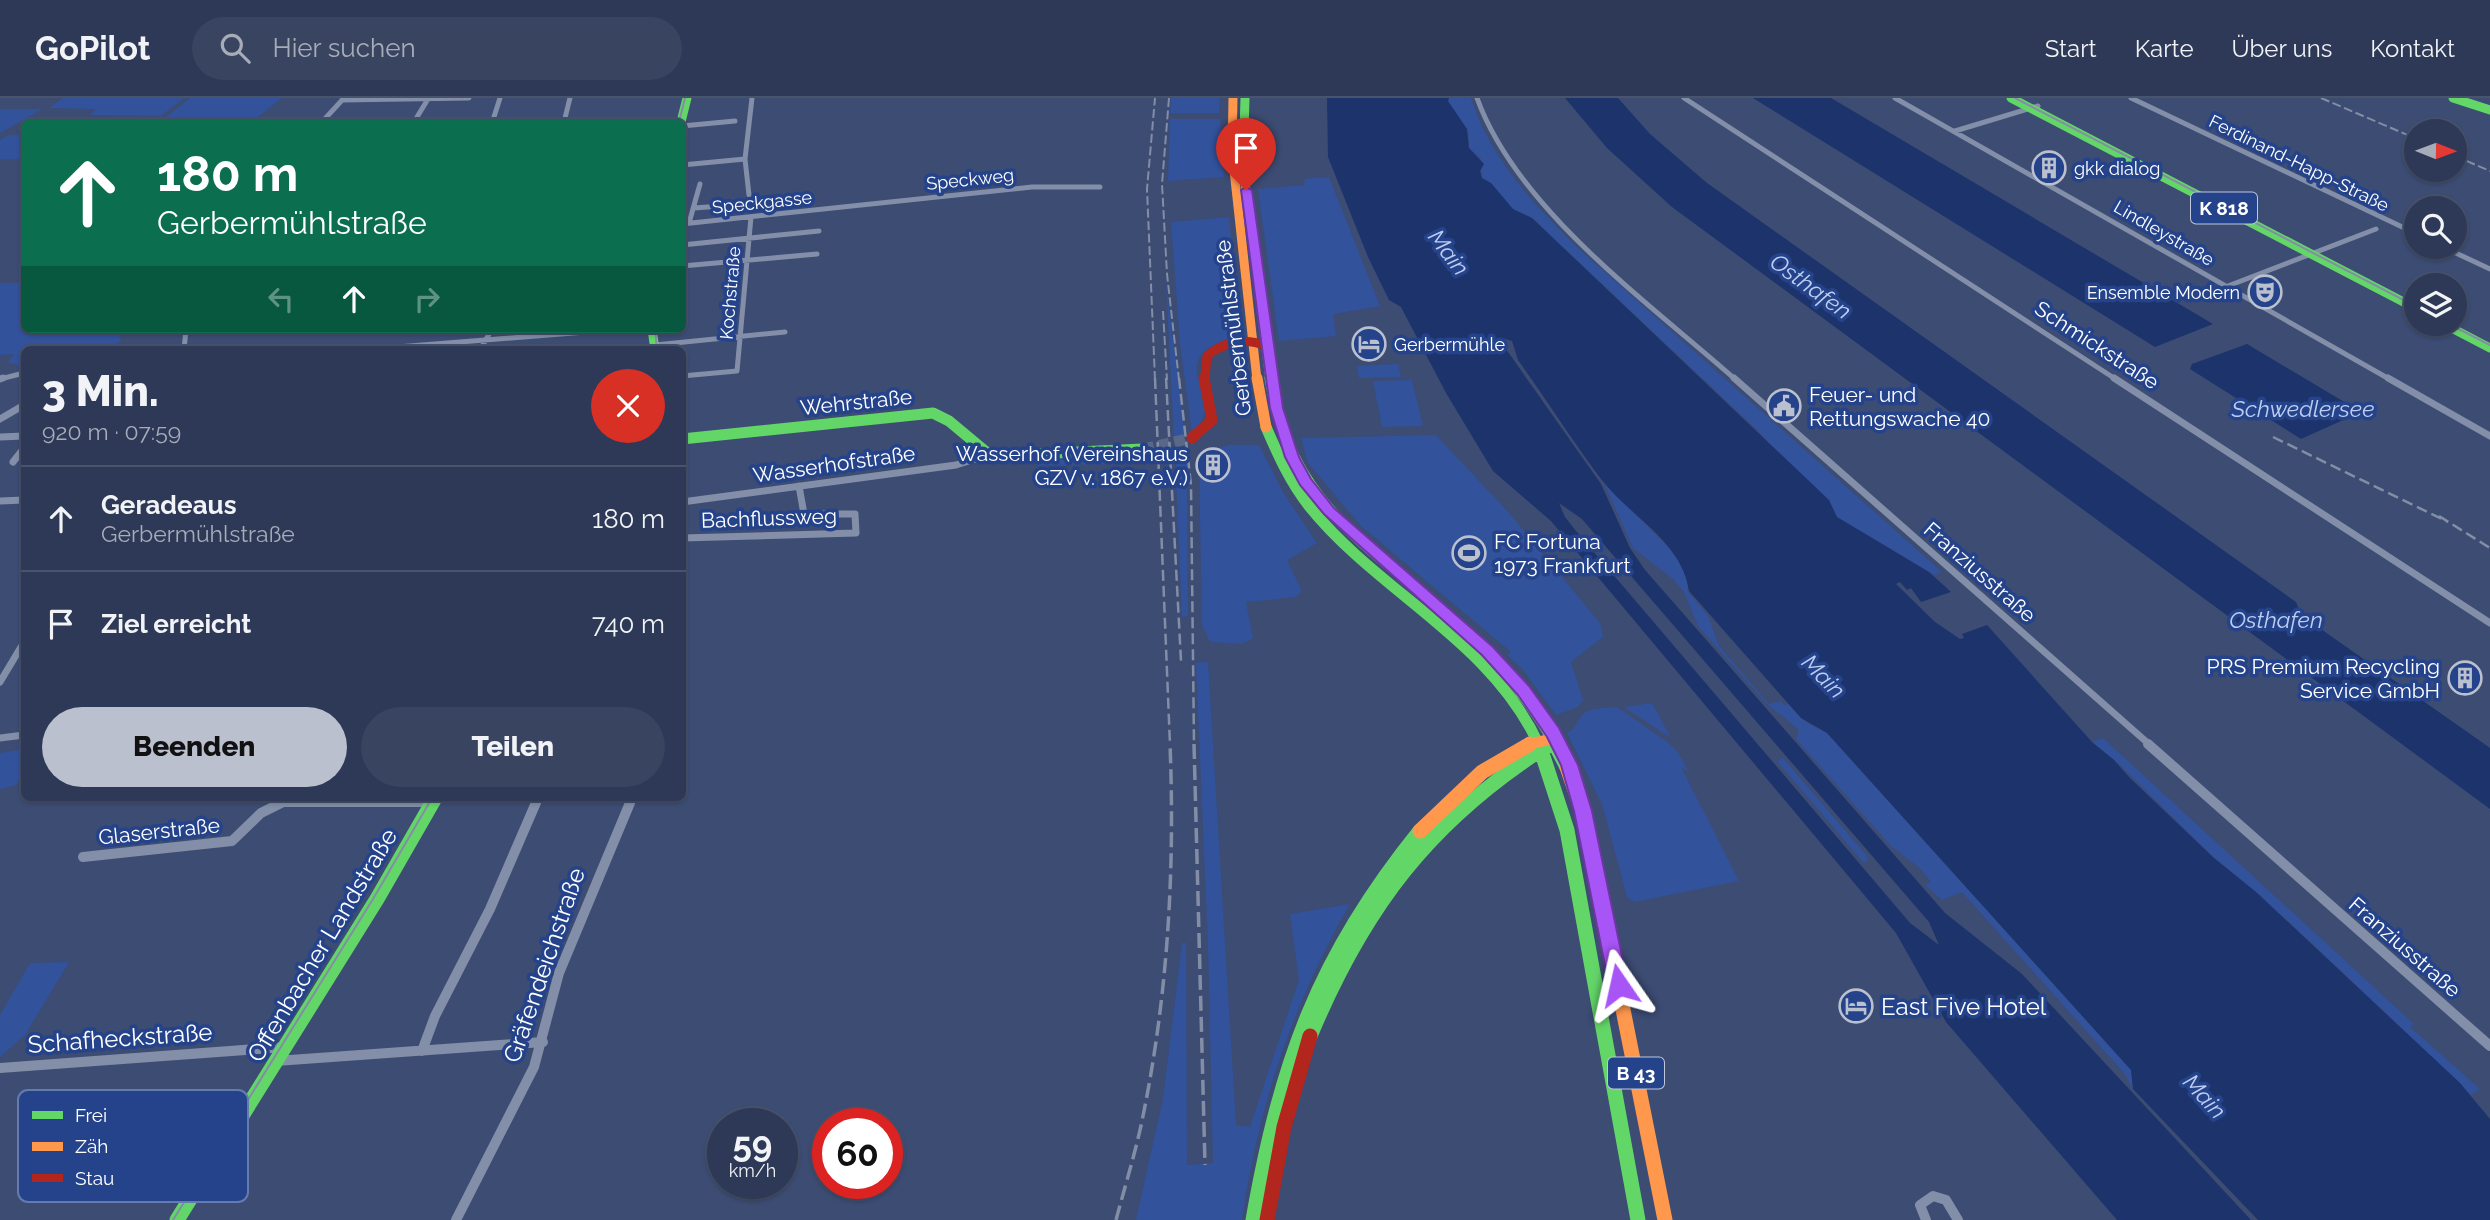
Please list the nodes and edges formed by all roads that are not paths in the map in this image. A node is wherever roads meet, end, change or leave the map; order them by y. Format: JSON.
{"nodes":[{"id":1,"x":470,"y":98,"type":"edge"},
{"id":2,"x":500,"y":98,"type":"edge"},
{"id":3,"x":570,"y":98,"type":"edge"},
{"id":4,"x":687,"y":98,"type":"edge"},
{"id":5,"x":752,"y":98,"type":"edge"},
{"id":6,"x":1234,"y":98,"type":"edge"},
{"id":7,"x":1245,"y":98,"type":"edge"},
{"id":8,"x":1477,"y":98,"type":"edge"},
{"id":9,"x":1684,"y":98,"type":"edge"},
{"id":10,"x":1895,"y":98,"type":"edge"},
{"id":11,"x":2011,"y":98,"type":"edge"},
{"id":12,"x":2131,"y":98,"type":"edge"},
{"id":13,"x":2453,"y":98,"type":"edge"},
{"id":14,"x":343,"y":99,"type":"edge"},
{"id":15,"x":428,"y":99,"type":"edge"},
{"id":16,"x":2030,"y":104,"type":"edge"},
{"id":17,"x":2490,"y":110,"type":"edge"},
{"id":18,"x":325,"y":119,"type":"edge"},
{"id":19,"x":416,"y":119,"type":"edge"},
{"id":20,"x":493,"y":119,"type":"edge"},
{"id":21,"x":565,"y":119,"type":"edge"},
{"id":22,"x":683,"y":119,"type":"edge"},
{"id":23,"x":735,"y":121,"type":"dead end"},
{"id":24,"x":686,"y":124,"type":"edge"},
{"id":25,"x":1955,"y":131,"type":"junction"},
{"id":26,"x":745,"y":159,"type":"junction"},
{"id":27,"x":686,"y":165,"type":"edge"},
{"id":28,"x":1240,"y":179,"type":"junction"},
{"id":29,"x":700,"y":184,"type":"dead end"},
{"id":30,"x":1100,"y":187,"type":"dead end"},
{"id":31,"x":749,"y":195,"type":"dead end"},
{"id":32,"x":721,"y":206,"type":"dead end"},
{"id":33,"x":694,"y":208,"type":"junction"},
{"id":34,"x":844,"y":208,"type":"joint"},
{"id":35,"x":751,"y":217,"type":"junction"},
{"id":36,"x":686,"y":224,"type":"edge"},
{"id":37,"x":2404,"y":228,"type":"edge"},
{"id":38,"x":2376,"y":229,"type":"dead end"},
{"id":39,"x":819,"y":231,"type":"dead end"},
{"id":40,"x":749,"y":238,"type":"junction"},
{"id":41,"x":686,"y":244,"type":"edge"},
{"id":42,"x":2315,"y":252,"type":"junction"},
{"id":43,"x":817,"y":254,"type":"dead end"},
{"id":44,"x":2467,"y":258,"type":"edge"},
{"id":45,"x":747,"y":261,"type":"junction"},
{"id":46,"x":686,"y":266,"type":"edge"},
{"id":47,"x":2490,"y":269,"type":"edge"},
{"id":48,"x":2228,"y":286,"type":"junction"},
{"id":49,"x":2404,"y":295,"type":"edge"},
{"id":50,"x":2404,"y":302,"type":"edge"},
{"id":51,"x":2467,"y":328,"type":"edge"},
{"id":52,"x":785,"y":332,"type":"dead end"},
{"id":53,"x":489,"y":333,"type":"edge"},
{"id":54,"x":538,"y":333,"type":"edge"},
{"id":55,"x":741,"y":336,"type":"junction"},
{"id":56,"x":2467,"y":336,"type":"edge"},
{"id":57,"x":485,"y":340,"type":"junction"},
{"id":58,"x":2490,"y":340,"type":"edge"},
{"id":59,"x":1254,"y":344,"type":"junction"},
{"id":60,"x":409,"y":346,"type":"edge"},
{"id":61,"x":482,"y":346,"type":"edge"},
{"id":62,"x":663,"y":346,"type":"edge"},
{"id":63,"x":1269,"y":348,"type":"junction"},
{"id":64,"x":2490,"y":348,"type":"edge"},
{"id":65,"x":21,"y":374,"type":"edge"},
{"id":66,"x":686,"y":376,"type":"edge"},
{"id":67,"x":0,"y":379,"type":"edge"},
{"id":68,"x":21,"y":407,"type":"edge"},
{"id":69,"x":0,"y":419,"type":"edge"},
{"id":70,"x":21,"y":436,"type":"edge"},
{"id":71,"x":2490,"y":436,"type":"edge"},
{"id":72,"x":0,"y":437,"type":"edge"},
{"id":73,"x":1192,"y":438,"type":"tunnel mouth"},
{"id":74,"x":686,"y":439,"type":"edge"},
{"id":75,"x":1143,"y":449,"type":"tunnel mouth"},
{"id":76,"x":21,"y":452,"type":"edge"},
{"id":77,"x":989,"y":455,"type":"junction"},
{"id":78,"x":12,"y":462,"type":"dead end"},
{"id":79,"x":799,"y":486,"type":"junction"},
{"id":80,"x":21,"y":500,"type":"edge"},
{"id":81,"x":0,"y":501,"type":"edge"},
{"id":82,"x":686,"y":501,"type":"edge"},
{"id":83,"x":686,"y":538,"type":"edge"},
{"id":84,"x":2490,"y":623,"type":"edge"},
{"id":85,"x":21,"y":647,"type":"edge"},
{"id":86,"x":0,"y":682,"type":"edge"},
{"id":87,"x":21,"y":735,"type":"edge"},
{"id":88,"x":0,"y":738,"type":"edge"},
{"id":89,"x":1556,"y":738,"type":"junction"},
{"id":90,"x":1541,"y":743,"type":"junction"},
{"id":91,"x":358,"y":801,"type":"edge"},
{"id":92,"x":433,"y":801,"type":"edge"},
{"id":93,"x":537,"y":801,"type":"edge"},
{"id":94,"x":630,"y":801,"type":"edge"},
{"id":95,"x":83,"y":857,"type":"dead end"},
{"id":96,"x":543,"y":1042,"type":"junction"},
{"id":97,"x":2490,"y":1046,"type":"edge"},
{"id":98,"x":285,"y":1047,"type":"junction"},
{"id":99,"x":422,"y":1051,"type":"junction"},
{"id":100,"x":276,"y":1061,"type":"junction"},
{"id":101,"x":0,"y":1068,"type":"edge"},
{"id":102,"x":248,"y":1106,"type":"edge"},
{"id":103,"x":188,"y":1202,"type":"edge"},
{"id":104,"x":177,"y":1220,"type":"edge"},
{"id":105,"x":456,"y":1220,"type":"edge"},
{"id":106,"x":1253,"y":1220,"type":"edge"},
{"id":107,"x":1267,"y":1220,"type":"edge"},
{"id":108,"x":1638,"y":1220,"type":"edge"},
{"id":109,"x":1665,"y":1220,"type":"edge"},
{"id":110,"x":1926,"y":1220,"type":"edge"},
{"id":111,"x":1958,"y":1220,"type":"edge"}],
"edges":[{"from":1,"to":15,"type":"street"},
{"from":2,"to":20,"type":"street"},
{"from":3,"to":21,"type":"street"},
{"from":4,"to":22,"type":"main road"},
{"from":5,"to":26,"type":"street"},
{"from":6,"to":28,"type":"main road","name":"Gerbermühlstraße","number":"B 43"},
{"from":7,"to":28,"type":"main road","name":"Gerbermühlstraße","number":"B 43"},
{"from":8,"to":97,"type":"street","name":"Franziusstraße"},
{"from":9,"to":84,"type":"street","name":"Schmickstraße"},
{"from":10,"to":25,"type":"street","name":"Lindleystraße"},
{"from":11,"to":16,"type":"main road","number":"K 818"},
{"from":12,"to":37,"type":"street","name":"Ferdinand-Happ-Straße"},
{"from":13,"to":17,"type":"main road"},
{"from":14,"to":15,"type":"street"},
{"from":14,"to":18,"type":"street"},
{"from":15,"to":19,"type":"street"},
{"from":16,"to":25,"type":"street"},
{"from":16,"to":42,"type":"main road","number":"K 818"},
{"from":23,"to":24,"type":"street"},
{"from":25,"to":48,"type":"street","name":"Lindleystraße"},
{"from":26,"to":27,"type":"street"},
{"from":26,"to":31,"type":"street"},
{"from":28,"to":59,"type":"main road","name":"Gerbermühlstraße","number":"B 43"},
{"from":28,"to":63,"type":"main road","name":"Gerbermühlstraße","number":"B 43"},
{"from":29,"to":33,"type":"street"},
{"from":30,"to":34,"type":"street","name":"Speckweg"},
{"from":32,"to":33,"type":"street"},
{"from":33,"to":36,"type":"street"},
{"from":34,"to":35,"type":"street","name":"Speckgasse"},
{"from":35,"to":36,"type":"street","name":"Speckgasse"},
{"from":35,"to":40,"type":"street","name":"Kochstraße"},
{"from":38,"to":42,"type":"street"},
{"from":39,"to":40,"type":"street"},
{"from":40,"to":41,"type":"street"},
{"from":40,"to":45,"type":"street","name":"Kochstraße"},
{"from":42,"to":48,"type":"street"},
{"from":42,"to":49,"type":"main road","number":"K 818"},
{"from":42,"to":50,"type":"main road","number":"K 818"},
{"from":43,"to":45,"type":"street"},
{"from":44,"to":47,"type":"street"},
{"from":45,"to":46,"type":"street"},
{"from":45,"to":55,"type":"street","name":"Kochstraße"},
{"from":48,"to":71,"type":"street","name":"Lindleystraße"},
{"from":51,"to":58,"type":"main road"},
{"from":52,"to":55,"type":"street"},
{"from":53,"to":57,"type":"street"},
{"from":54,"to":57,"type":"street"},
{"from":55,"to":62,"type":"street"},
{"from":55,"to":66,"type":"street","name":"Kochstraße"},
{"from":56,"to":64,"type":"main road"},
{"from":57,"to":60,"type":"street"},
{"from":57,"to":61,"type":"street"},
{"from":59,"to":63,"type":"main road"},
{"from":59,"to":73,"type":"main road"},
{"from":59,"to":90,"type":"main road","name":"Gerbermühlstraße","number":"B 43"},
{"from":63,"to":89,"type":"main road","name":"Gerbermühlstraße","number":"B 43"},
{"from":65,"to":67,"type":"street"},
{"from":68,"to":69,"type":"street"},
{"from":70,"to":72,"type":"street"},
{"from":74,"to":77,"type":"main road","name":"Wehrstraße"},
{"from":75,"to":77,"type":"main road"},
{"from":76,"to":78,"type":"street"},
{"from":77,"to":79,"type":"street","name":"Wasserhofstraße"},
{"from":79,"to":82,"type":"street","name":"Wasserhofstraße"},
{"from":79,"to":83,"type":"street","name":"Bachflussweg"},
{"from":80,"to":81,"type":"street"},
{"from":85,"to":86,"type":"street"},
{"from":87,"to":88,"type":"street"},
{"from":89,"to":90,"type":"main road"},
{"from":89,"to":109,"type":"main road","number":"B 43"},
{"from":90,"to":106,"type":"main road"},
{"from":90,"to":107,"type":"main road"},
{"from":90,"to":108,"type":"main road","number":"B 43"},
{"from":91,"to":95,"type":"street","name":"Glaserstraße"},
{"from":92,"to":98,"type":"main road","name":"Offenbacher Landstraße"},
{"from":93,"to":99,"type":"street"},
{"from":94,"to":96,"type":"street","name":"Gräfendeichstraße"},
{"from":96,"to":99,"type":"street"},
{"from":96,"to":105,"type":"street","name":"Gräfendeichstraße"},
{"from":98,"to":100,"type":"main road","name":"Offenbacher Landstraße"},
{"from":98,"to":101,"type":"street","name":"Schafheckstraße"},
{"from":99,"to":100,"type":"street"},
{"from":100,"to":102,"type":"main road","name":"Offenbacher Landstraße"},
{"from":103,"to":104,"type":"main road","name":"Offenbacher Landstraße"},
{"from":110,"to":111,"type":"street"}]}
